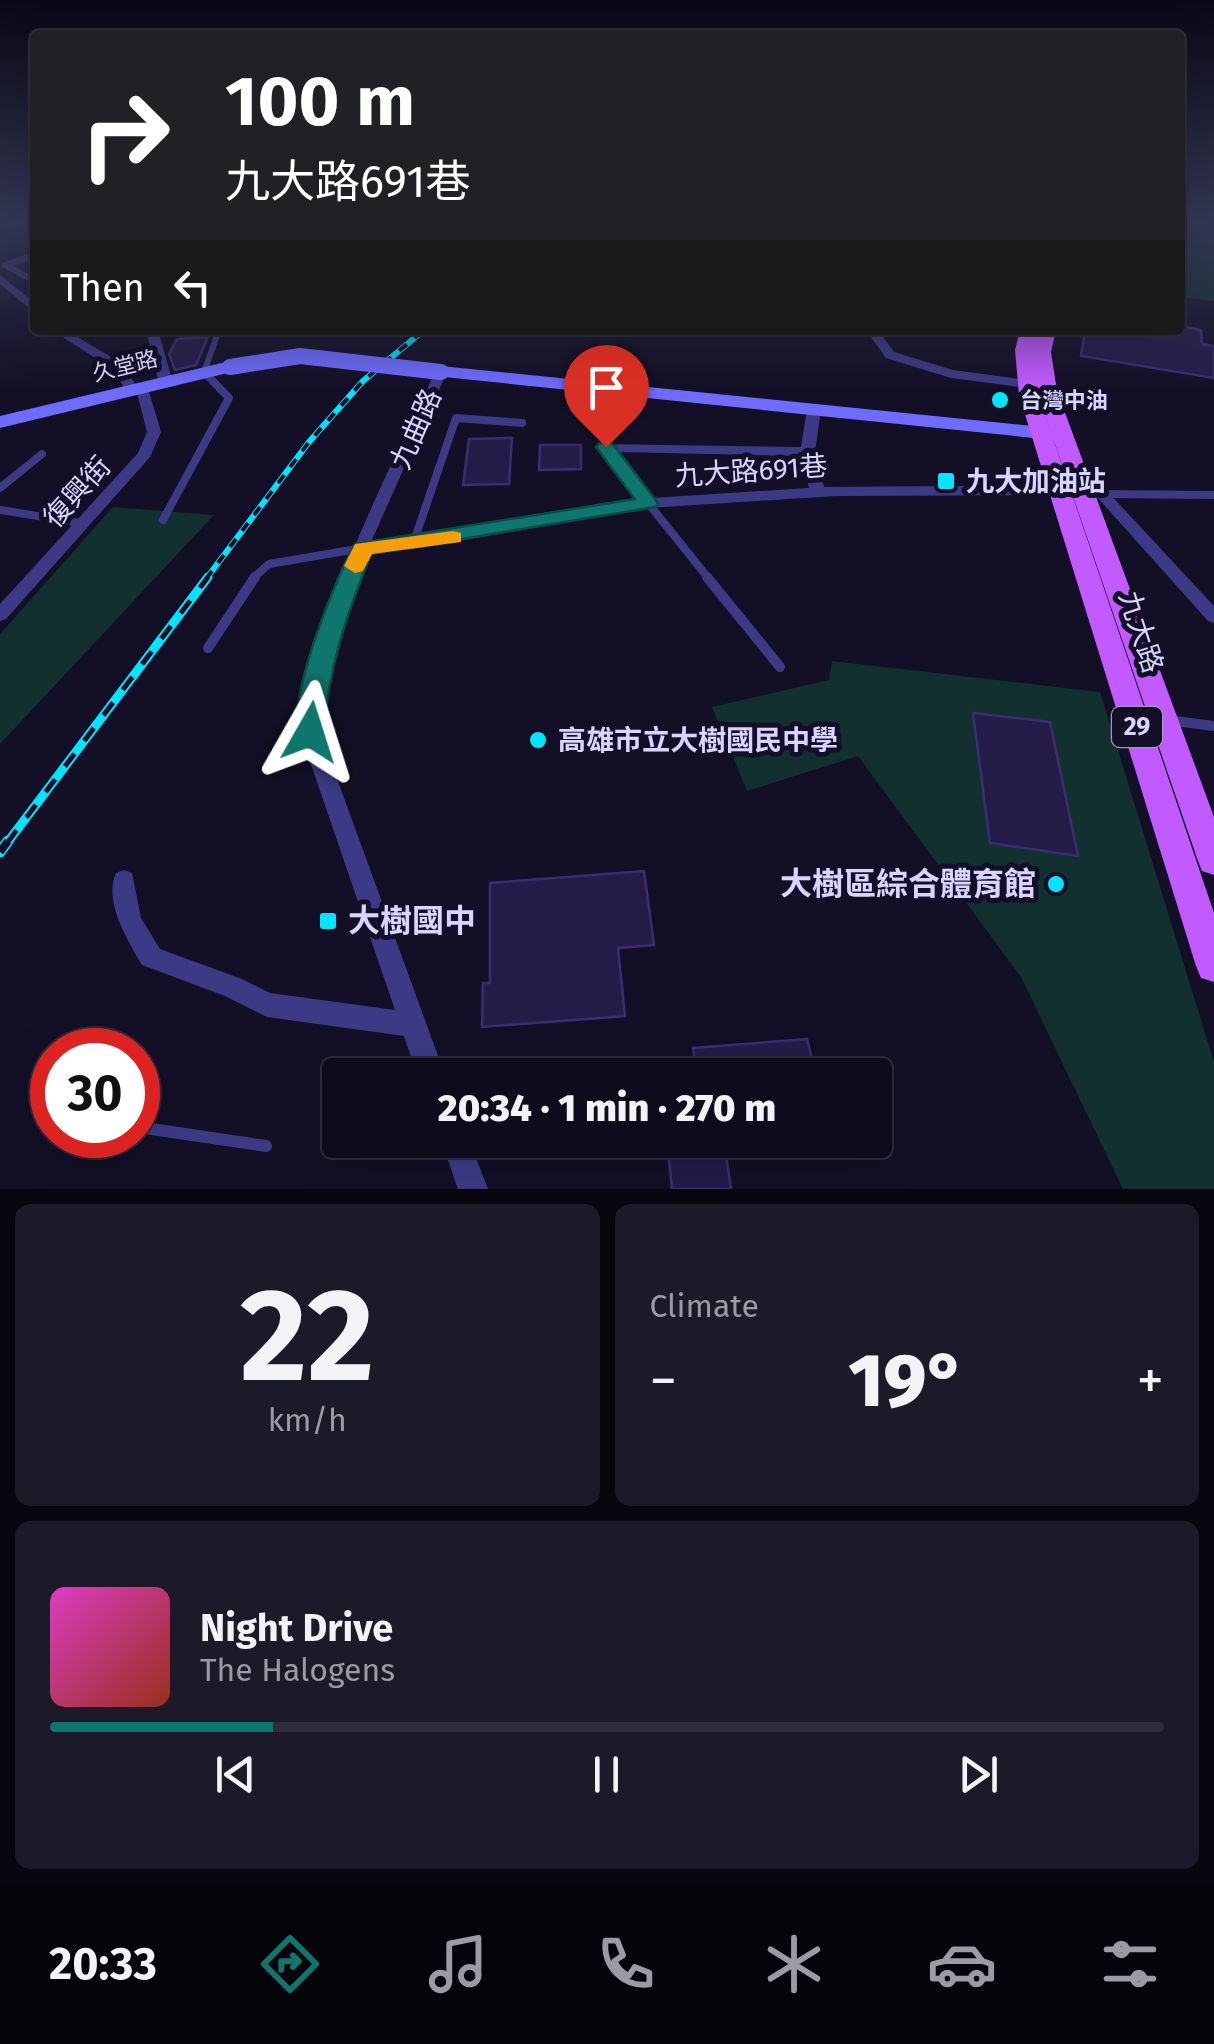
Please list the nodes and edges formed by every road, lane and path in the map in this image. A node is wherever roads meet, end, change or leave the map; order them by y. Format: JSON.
{"nodes":[{"id":1,"x":2,"y":279,"type":"edge"},
{"id":2,"x":30,"y":298,"type":"edge"},
{"id":3,"x":66,"y":335,"type":"edge"},
{"id":4,"x":153,"y":335,"type":"edge"},
{"id":5,"x":217,"y":335,"type":"edge"},
{"id":6,"x":876,"y":335,"type":"edge"},
{"id":7,"x":1036,"y":337,"type":"edge"},
{"id":8,"x":204,"y":372,"type":"junction"},
{"id":9,"x":441,"y":372,"type":"junction"},
{"id":10,"x":166,"y":382,"type":"junction"},
{"id":11,"x":1027,"y":384,"type":"junction"},
{"id":12,"x":137,"y":389,"type":"junction"},
{"id":13,"x":814,"y":410,"type":"junction"},
{"id":14,"x":0,"y":422,"type":"edge"},
{"id":15,"x":522,"y":423,"type":"dead end"},
{"id":16,"x":1052,"y":434,"type":"junction"},
{"id":17,"x":808,"y":452,"type":"junction"},
{"id":18,"x":42,"y":454,"type":"dead end"},
{"id":19,"x":0,"y":488,"type":"edge"},
{"id":20,"x":818,"y":492,"type":"junction"},
{"id":21,"x":1082,"y":492,"type":"junction"},
{"id":22,"x":1214,"y":496,"type":"edge"},
{"id":23,"x":648,"y":503,"type":"junction"},
{"id":24,"x":0,"y":510,"type":"edge"},
{"id":25,"x":163,"y":520,"type":"dead end"},
{"id":26,"x":81,"y":523,"type":"junction"},
{"id":27,"x":413,"y":544,"type":"junction"},
{"id":28,"x":363,"y":548,"type":"junction"},
{"id":29,"x":0,"y":615,"type":"edge"},
{"id":30,"x":1214,"y":616,"type":"edge"},
{"id":31,"x":208,"y":648,"type":"dead end"},
{"id":32,"x":780,"y":666,"type":"dead end"},
{"id":33,"x":1134,"y":715,"type":"junction"},
{"id":34,"x":1165,"y":719,"type":"junction"},
{"id":35,"x":1214,"y":726,"type":"edge"},
{"id":36,"x":1214,"y":861,"type":"edge"},
{"id":37,"x":124,"y":880,"type":"dead end"},
{"id":38,"x":1214,"y":966,"type":"edge"},
{"id":39,"x":413,"y":1025,"type":"junction"},
{"id":40,"x":425,"y":1058,"type":"edge"},
{"id":41,"x":160,"y":1130,"type":"edge"},
{"id":42,"x":266,"y":1146,"type":"dead end"},
{"id":43,"x":461,"y":1158,"type":"edge"},
{"id":44,"x":472,"y":1189,"type":"edge"}],
"edges":[{"from":1,"to":2,"type":"street"},
{"from":3,"to":12,"type":"street"},
{"from":4,"to":10,"type":"street"},
{"from":5,"to":8,"type":"lane"},
{"from":6,"to":11,"type":"street"},
{"from":7,"to":11,"type":"main road","number":"29"},
{"from":7,"to":16,"type":"main road","number":"29"},
{"from":8,"to":9,"type":"street","name":"久堂路","bridge":true},
{"from":8,"to":10,"type":"street","name":"久堂路"},
{"from":8,"to":25,"type":"lane"},
{"from":9,"to":13,"type":"street","name":"九曲路"},
{"from":9,"to":28,"type":"street","name":"九曲路"},
{"from":10,"to":12,"type":"street","name":"久堂路"},
{"from":11,"to":16,"type":"main road","number":"29"},
{"from":12,"to":14,"type":"street","name":"久堂路"},
{"from":12,"to":26,"type":"street","name":"復興街"},
{"from":13,"to":16,"type":"street","name":"九曲路"},
{"from":13,"to":17,"type":"street"},
{"from":15,"to":27,"type":"lane"},
{"from":16,"to":21,"type":"main road","name":"九大路","number":"29"},
{"from":17,"to":20,"type":"street"},
{"from":17,"to":23,"type":"street"},
{"from":18,"to":19,"type":"lane"},
{"from":20,"to":21,"type":"street","name":"九大路691巷"},
{"from":20,"to":23,"type":"street","name":"九大路691巷"},
{"from":21,"to":22,"type":"lane"},
{"from":21,"to":30,"type":"street"},
{"from":21,"to":33,"type":"main road","name":"九大路","number":"29"},
{"from":21,"to":34,"type":"main road","name":"九大路","number":"29"},
{"from":23,"to":27,"type":"street","name":"九大路691巷"},
{"from":23,"to":32,"type":"lane"},
{"from":24,"to":26,"type":"lane"},
{"from":26,"to":29,"type":"street","name":"復興街"},
{"from":27,"to":28,"type":"street","name":"九大路691巷"},
{"from":28,"to":31,"type":"lane"},
{"from":28,"to":39,"type":"street","name":"九曲路"},
{"from":33,"to":34,"type":"lane"},
{"from":33,"to":38,"type":"main road","name":"九大路","number":"29"},
{"from":34,"to":35,"type":"lane"},
{"from":34,"to":36,"type":"main road","name":"九大路","number":"29"},
{"from":37,"to":39,"type":"street"},
{"from":39,"to":40,"type":"street","name":"九曲路"},
{"from":41,"to":42,"type":"lane"},
{"from":43,"to":44,"type":"street"}]}
